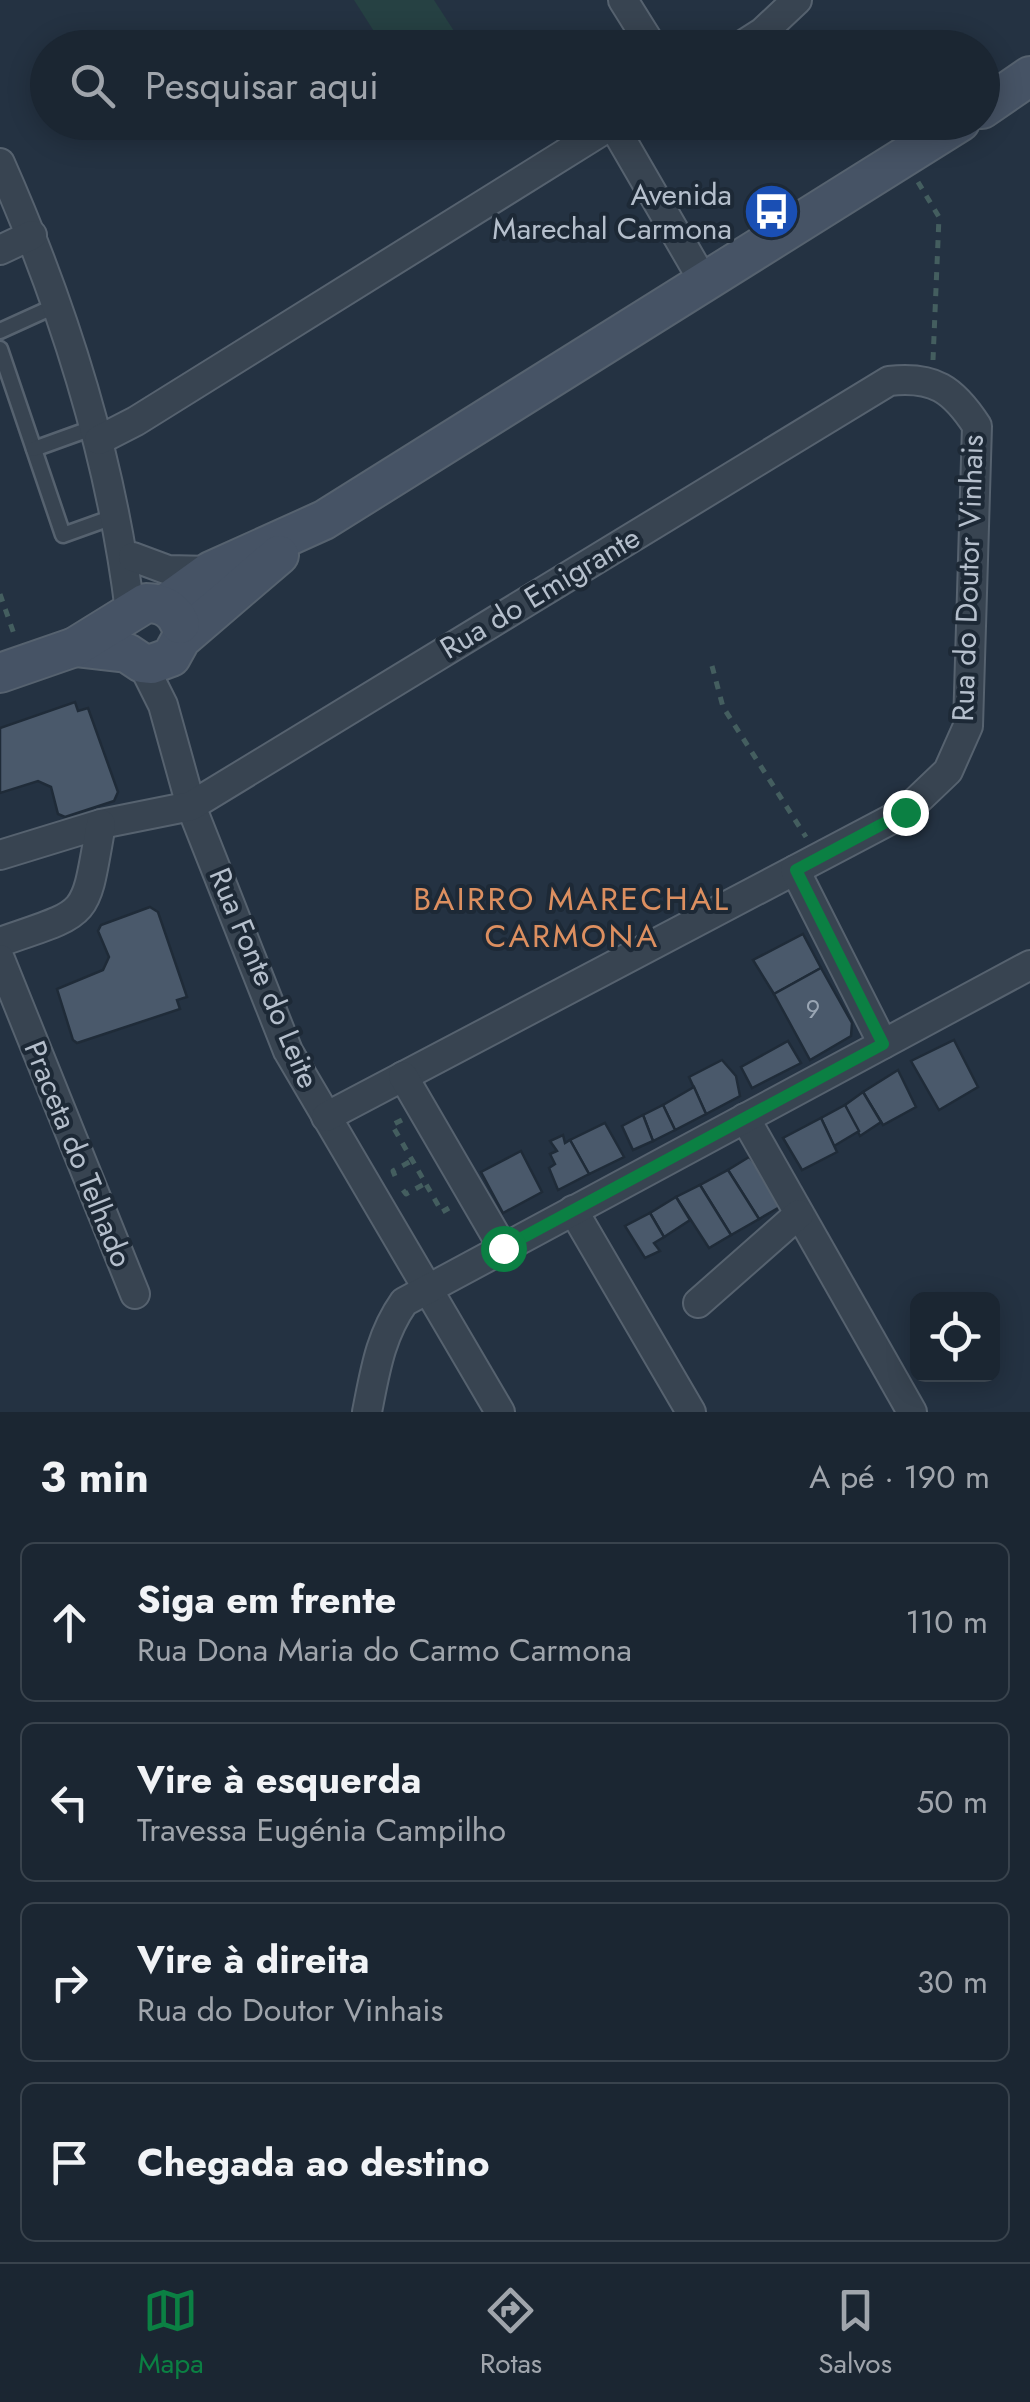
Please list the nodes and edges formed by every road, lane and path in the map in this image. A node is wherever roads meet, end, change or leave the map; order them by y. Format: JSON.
{"nodes":[{"id":1,"x":623,"y":0,"type":"edge"},
{"id":2,"x":796,"y":0,"type":"edge"},
{"id":3,"x":642,"y":30,"type":"edge"},
{"id":4,"x":764,"y":30,"type":"edge"},
{"id":5,"x":1030,"y":76,"type":"edge"},
{"id":6,"x":1002,"y":101,"type":"edge"},
{"id":7,"x":588,"y":140,"type":"edge"},
{"id":8,"x":623,"y":140,"type":"edge"},
{"id":9,"x":932,"y":140,"type":"edge"},
{"id":10,"x":903,"y":158,"type":"junction"},
{"id":11,"x":0,"y":162,"type":"edge"},
{"id":12,"x":32,"y":236,"type":"junction"},
{"id":13,"x":0,"y":250,"type":"edge"},
{"id":14,"x":704,"y":282,"type":"junction"},
{"id":15,"x":55,"y":306,"type":"junction"},
{"id":16,"x":0,"y":331,"type":"edge"},
{"id":17,"x":0,"y":348,"type":"edge"},
{"id":18,"x":932,"y":382,"type":"junction"},
{"id":19,"x":97,"y":434,"type":"junction"},
{"id":20,"x":34,"y":449,"type":"junction"},
{"id":21,"x":324,"y":520,"type":"junction"},
{"id":22,"x":123,"y":536,"type":"junction"},
{"id":23,"x":211,"y":572,"type":"junction"},
{"id":24,"x":149,"y":631,"type":"junction"},
{"id":25,"x":712,"y":666,"type":"dead end"},
{"id":26,"x":0,"y":673,"type":"edge"},
{"id":27,"x":192,"y":806,"type":"junction"},
{"id":28,"x":101,"y":824,"type":"junction"},
{"id":29,"x":0,"y":855,"type":"edge"},
{"id":30,"x":807,"y":864,"type":"junction"},
{"id":31,"x":0,"y":942,"type":"edge"},
{"id":32,"x":0,"y":959,"type":"edge"},
{"id":33,"x":1030,"y":965,"type":"edge"},
{"id":34,"x":883,"y":1044,"type":"junction"},
{"id":35,"x":403,"y":1076,"type":"junction"},
{"id":36,"x":326,"y":1117,"type":"junction"},
{"id":37,"x":745,"y":1118,"type":"junction"},
{"id":38,"x":412,"y":1160,"type":"dead end"},
{"id":39,"x":393,"y":1172,"type":"dead end"},
{"id":40,"x":426,"y":1183,"type":"dead end"},
{"id":41,"x":406,"y":1194,"type":"dead end"},
{"id":42,"x":574,"y":1210,"type":"junction"},
{"id":43,"x":799,"y":1214,"type":"junction"},
{"id":44,"x":503,"y":1248,"type":"junction"},
{"id":45,"x":427,"y":1288,"type":"junction"},
{"id":46,"x":134,"y":1294,"type":"dead end"},
{"id":47,"x":698,"y":1303,"type":"dead end"},
{"id":48,"x":366,"y":1412,"type":"edge"},
{"id":49,"x":500,"y":1412,"type":"edge"},
{"id":50,"x":691,"y":1412,"type":"edge"},
{"id":51,"x":912,"y":1412,"type":"edge"}],
"edges":[{"from":1,"to":3,"type":"street"},
{"from":2,"to":4,"type":"street"},
{"from":5,"to":6,"type":"street"},
{"from":7,"to":19,"type":"street"},
{"from":8,"to":14,"type":"street"},
{"from":9,"to":10,"type":"street"},
{"from":10,"to":14,"type":"street"},
{"from":10,"to":18,"type":"path"},
{"from":11,"to":12,"type":"street"},
{"from":12,"to":13,"type":"street"},
{"from":12,"to":15,"type":"street"},
{"from":14,"to":21,"type":"street"},
{"from":15,"to":16,"type":"lane"},
{"from":15,"to":19,"type":"street"},
{"from":17,"to":20,"type":"lane"},
{"from":18,"to":27,"type":"street","name":"Rua do Emigrante"},
{"from":18,"to":30,"type":"street","name":"Rua do Doutor Vinhais"},
{"from":19,"to":20,"type":"lane"},
{"from":19,"to":22,"type":"street"},
{"from":20,"to":22,"type":"lane"},
{"from":21,"to":23,"type":"street"},
{"from":21,"to":24,"type":"street"},
{"from":22,"to":23,"type":"street"},
{"from":22,"to":24,"type":"street","name":"Rua Fonte do Leite"},
{"from":23,"to":24,"type":"street"},
{"from":24,"to":26,"type":"street"},
{"from":24,"to":27,"type":"street","name":"Rua Fonte do Leite"},
{"from":25,"to":30,"type":"path"},
{"from":27,"to":28,"type":"street"},
{"from":27,"to":36,"type":"street","name":"Rua Fonte do Leite"},
{"from":28,"to":29,"type":"street"},
{"from":28,"to":31,"type":"street"},
{"from":30,"to":34,"type":"street"},
{"from":30,"to":35,"type":"street","name":"Rua do Doutor Vinhais"},
{"from":32,"to":46,"type":"street","name":"Praceta do Telhado"},
{"from":33,"to":34,"type":"street"},
{"from":34,"to":37,"type":"street"},
{"from":35,"to":36,"type":"street","name":"Rua do Doutor Vinhais"},
{"from":35,"to":44,"type":"street"},
{"from":36,"to":45,"type":"street","name":"Rua Fonte do Leite"},
{"from":37,"to":42,"type":"street"},
{"from":37,"to":43,"type":"street"},
{"from":38,"to":39,"type":"path"},
{"from":40,"to":41,"type":"path"},
{"from":42,"to":44,"type":"street"},
{"from":42,"to":50,"type":"street"},
{"from":43,"to":47,"type":"street"},
{"from":43,"to":51,"type":"street"},
{"from":44,"to":45,"type":"street"},
{"from":45,"to":48,"type":"street"},
{"from":45,"to":49,"type":"street","name":"Rua Fonte do Leite"}]}
